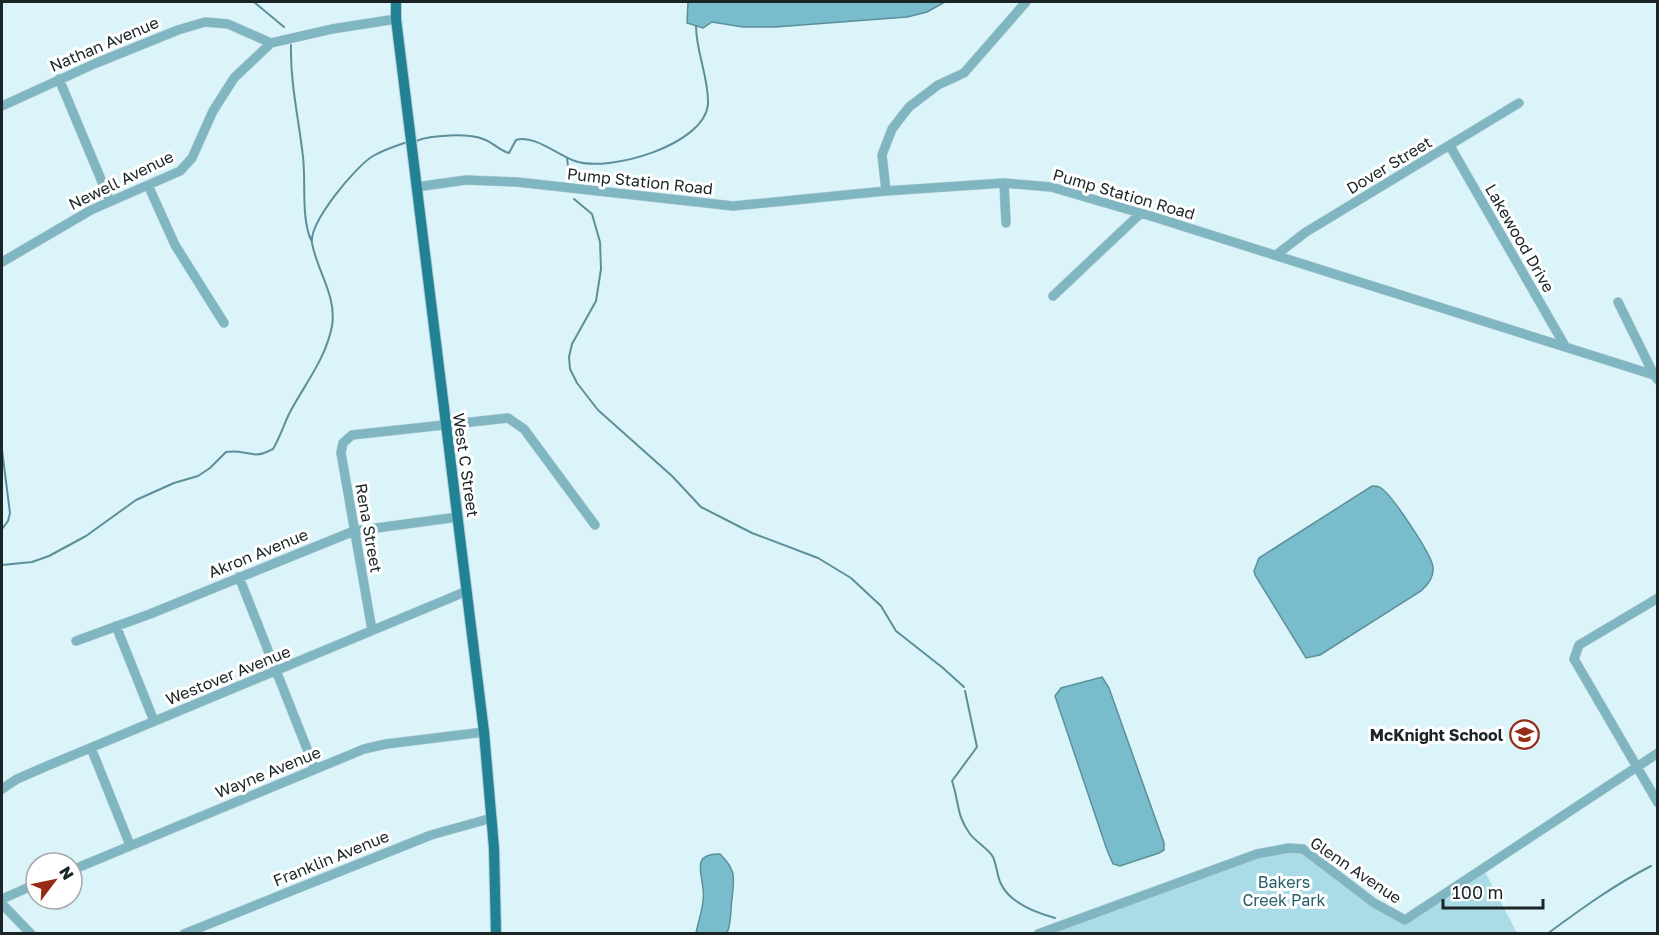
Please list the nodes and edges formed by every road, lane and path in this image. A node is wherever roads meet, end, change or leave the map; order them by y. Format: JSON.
{"nodes":[{"id":1,"x":396,"y":2,"type":"edge"},
{"id":2,"x":1026,"y":2,"type":"edge"},
{"id":3,"x":396,"y":19,"type":"junction"},
{"id":4,"x":271,"y":43,"type":"junction"},
{"id":5,"x":59,"y":79,"type":"junction"},
{"id":6,"x":1519,"y":103,"type":"dead end"},
{"id":7,"x":2,"y":106,"type":"edge"},
{"id":8,"x":1450,"y":146,"type":"junction"},
{"id":9,"x":1004,"y":183,"type":"junction"},
{"id":10,"x":148,"y":185,"type":"junction"},
{"id":11,"x":416,"y":187,"type":"junction"},
{"id":12,"x":886,"y":191,"type":"junction"},
{"id":13,"x":110,"y":201,"type":"junction"},
{"id":14,"x":1141,"y":213,"type":"junction"},
{"id":15,"x":1006,"y":223,"type":"dead end"},
{"id":16,"x":1276,"y":255,"type":"junction"},
{"id":17,"x":2,"y":262,"type":"edge"},
{"id":18,"x":1053,"y":296,"type":"dead end"},
{"id":19,"x":1618,"y":302,"type":"dead end"},
{"id":20,"x":224,"y":323,"type":"dead end"},
{"id":21,"x":1564,"y":346,"type":"junction"},
{"id":22,"x":1656,"y":377,"type":"edge"},
{"id":23,"x":445,"y":426,"type":"junction"},
{"id":24,"x":458,"y":517,"type":"junction"},
{"id":25,"x":595,"y":525,"type":"dead end"},
{"id":26,"x":354,"y":531,"type":"junction"},
{"id":27,"x":239,"y":577,"type":"junction"},
{"id":28,"x":467,"y":591,"type":"junction"},
{"id":29,"x":1658,"y":598,"type":"edge"},
{"id":30,"x":116,"y":626,"type":"junction"},
{"id":31,"x":372,"y":630,"type":"junction"},
{"id":32,"x":76,"y":641,"type":"dead end"},
{"id":33,"x":277,"y":672,"type":"junction"},
{"id":34,"x":154,"y":721,"type":"junction"},
{"id":35,"x":484,"y":732,"type":"junction"},
{"id":36,"x":91,"y":748,"type":"junction"},
{"id":37,"x":1658,"y":753,"type":"edge"},
{"id":38,"x":1636,"y":766,"type":"junction"},
{"id":39,"x":315,"y":769,"type":"junction"},
{"id":40,"x":2,"y":789,"type":"edge"},
{"id":41,"x":1658,"y":803,"type":"edge"},
{"id":42,"x":492,"y":819,"type":"junction"},
{"id":43,"x":130,"y":845,"type":"junction"},
{"id":44,"x":84,"y":865,"type":"edge"},
{"id":45,"x":24,"y":889,"type":"edge"},
{"id":46,"x":2,"y":898,"type":"edge"},
{"id":47,"x":2,"y":904,"type":"edge"},
{"id":48,"x":31,"y":933,"type":"edge"},
{"id":49,"x":184,"y":933,"type":"edge"},
{"id":50,"x":496,"y":933,"type":"edge"},
{"id":51,"x":1038,"y":933,"type":"edge"}],
"edges":[{"from":1,"to":3,"type":"main road","name":"West C Street"},
{"from":2,"to":12,"type":"street"},
{"from":3,"to":4,"type":"street"},
{"from":3,"to":11,"type":"main road","name":"West C Street"},
{"from":4,"to":5,"type":"street","name":"Nathan Avenue"},
{"from":4,"to":10,"type":"street","name":"Newell Avenue"},
{"from":5,"to":7,"type":"street","name":"Nathan Avenue"},
{"from":5,"to":13,"type":"street"},
{"from":6,"to":8,"type":"street","name":"Dover Street"},
{"from":8,"to":16,"type":"street","name":"Dover Street"},
{"from":8,"to":21,"type":"street","name":"Lakewood Drive"},
{"from":9,"to":12,"type":"street","name":"Pump Station Road"},
{"from":9,"to":14,"type":"street","name":"Pump Station Road"},
{"from":9,"to":15,"type":"street"},
{"from":10,"to":13,"type":"street","name":"Newell Avenue"},
{"from":10,"to":20,"type":"street"},
{"from":11,"to":12,"type":"street","name":"Pump Station Road"},
{"from":11,"to":23,"type":"main road","name":"West C Street"},
{"from":13,"to":17,"type":"street","name":"Newell Avenue"},
{"from":14,"to":16,"type":"street","name":"Pump Station Road"},
{"from":14,"to":18,"type":"street"},
{"from":16,"to":21,"type":"street","name":"Pump Station Road"},
{"from":19,"to":22,"type":"street"},
{"from":21,"to":22,"type":"street","name":"Pump Station Road"},
{"from":23,"to":24,"type":"main road","name":"West C Street"},
{"from":23,"to":25,"type":"street"},
{"from":23,"to":26,"type":"street","name":"Rena Street"},
{"from":24,"to":26,"type":"street","name":"Akron Avenue"},
{"from":24,"to":28,"type":"main road","name":"West C Street"},
{"from":26,"to":27,"type":"street","name":"Akron Avenue"},
{"from":26,"to":31,"type":"street","name":"Rena Street"},
{"from":27,"to":30,"type":"street","name":"Akron Avenue"},
{"from":27,"to":33,"type":"street"},
{"from":28,"to":31,"type":"street","name":"Westover Avenue"},
{"from":28,"to":35,"type":"main road","name":"West C Street"},
{"from":29,"to":38,"type":"street"},
{"from":30,"to":32,"type":"street","name":"Akron Avenue"},
{"from":30,"to":34,"type":"street"},
{"from":31,"to":33,"type":"street","name":"Westover Avenue"},
{"from":33,"to":34,"type":"street","name":"Westover Avenue"},
{"from":33,"to":39,"type":"street"},
{"from":34,"to":36,"type":"street","name":"Westover Avenue"},
{"from":35,"to":39,"type":"street","name":"Wayne Avenue"},
{"from":35,"to":42,"type":"main road","name":"West C Street"},
{"from":36,"to":40,"type":"street","name":"Westover Avenue"},
{"from":36,"to":43,"type":"street"},
{"from":37,"to":38,"type":"street","name":"Glenn Avenue"},
{"from":38,"to":41,"type":"street"},
{"from":38,"to":51,"type":"street","name":"Glenn Avenue"},
{"from":39,"to":43,"type":"street","name":"Wayne Avenue"},
{"from":42,"to":49,"type":"street","name":"Franklin Avenue"},
{"from":42,"to":50,"type":"main road","name":"West C Street"},
{"from":43,"to":44,"type":"street","name":"Wayne Avenue"},
{"from":45,"to":46,"type":"street"},
{"from":47,"to":48,"type":"street"}]}
